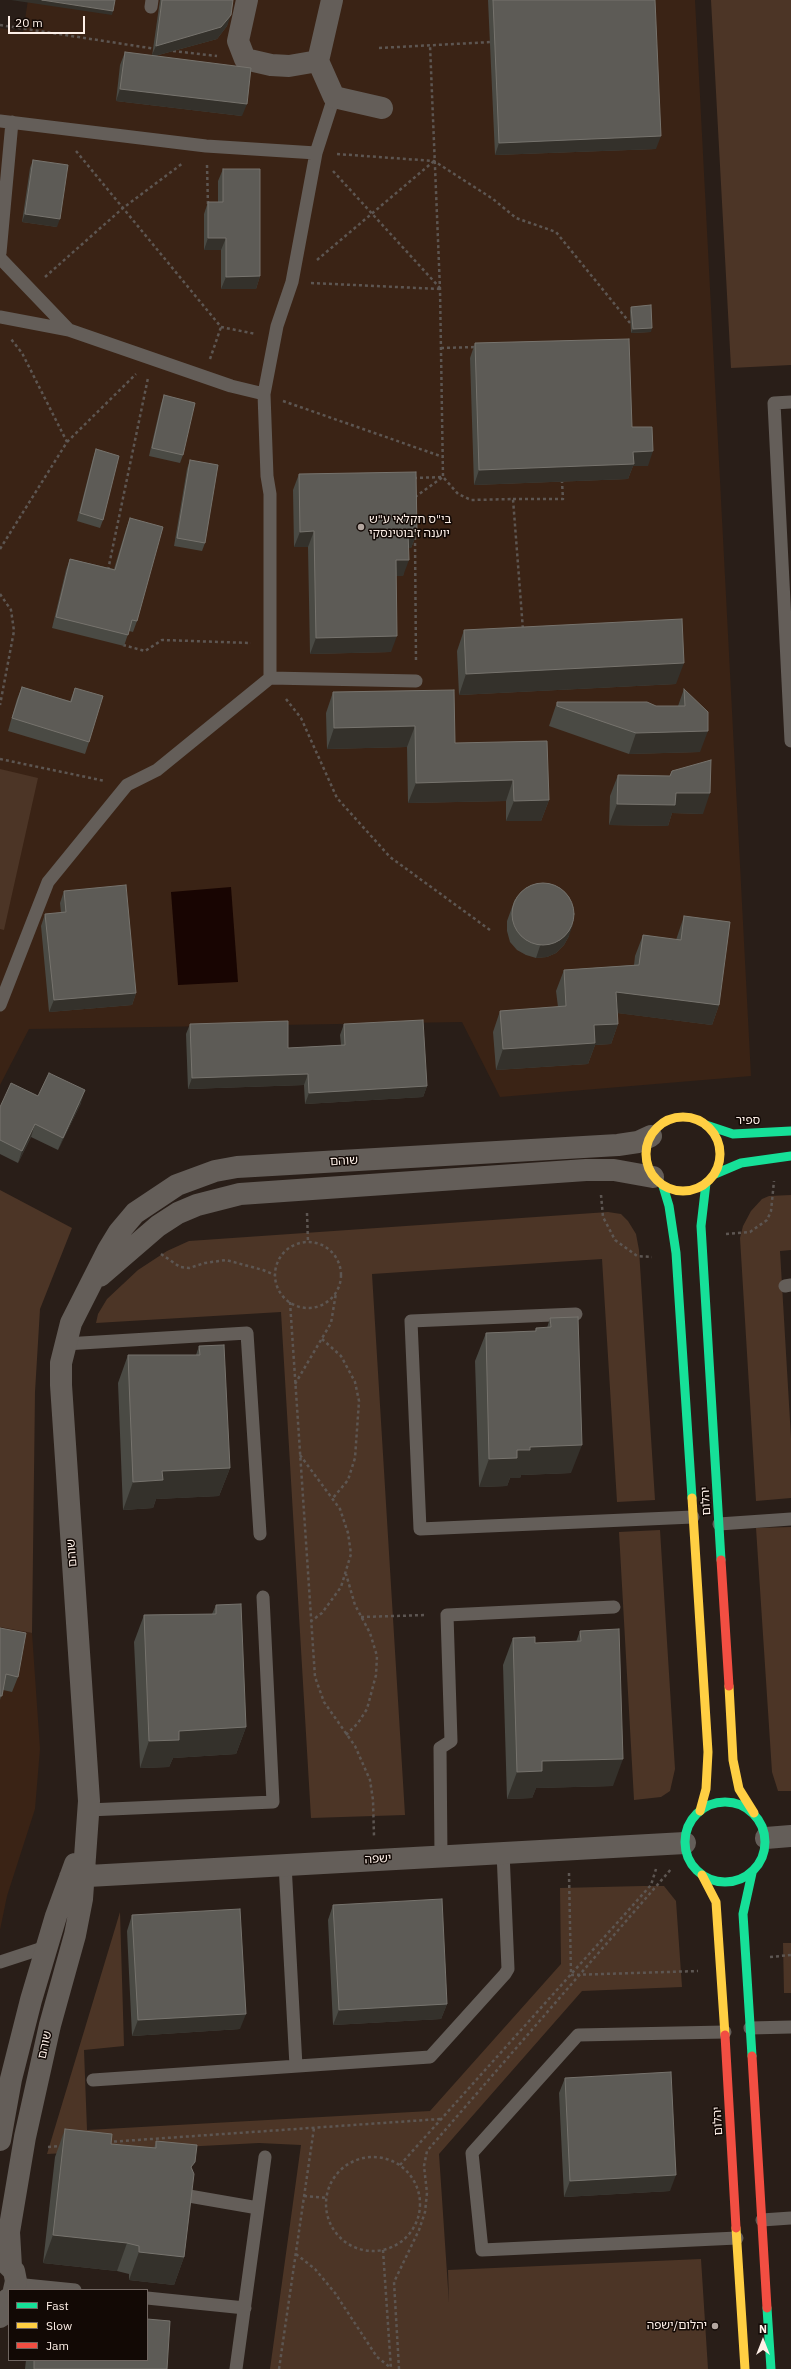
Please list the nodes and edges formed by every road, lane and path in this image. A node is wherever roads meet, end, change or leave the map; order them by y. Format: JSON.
{"nodes":[{"id":1,"x":247,"y":0,"type":"edge"},
{"id":2,"x":332,"y":0,"type":"edge"},
{"id":3,"x":0,"y":25,"type":"edge"},
{"id":4,"x":496,"y":42,"type":"edge"},
{"id":5,"x":430,"y":45,"type":"junction"},
{"id":6,"x":379,"y":48,"type":"dead end"},
{"id":7,"x":162,"y":49,"type":"edge"},
{"id":8,"x":169,"y":50,"type":"edge"},
{"id":9,"x":245,"y":59,"type":"junction"},
{"id":10,"x":318,"y":61,"type":"junction"},
{"id":11,"x":334,"y":97,"type":"junction"},
{"id":12,"x":382,"y":108,"type":"dead end"},
{"id":13,"x":6,"y":121,"type":"edge"},
{"id":14,"x":57,"y":128,"type":"junction"},
{"id":15,"x":206,"y":146,"type":"junction"},
{"id":16,"x":316,"y":153,"type":"junction"},
{"id":17,"x":434,"y":161,"type":"junction"},
{"id":18,"x":123,"y":208,"type":"junction"},
{"id":19,"x":372,"y":213,"type":"junction"},
{"id":20,"x":208,"y":214,"type":"edge"},
{"id":21,"x":0,"y":253,"type":"edge"},
{"id":22,"x":0,"y":258,"type":"edge"},
{"id":23,"x":292,"y":282,"type":"junction"},
{"id":24,"x":440,"y":289,"type":"junction"},
{"id":25,"x":31,"y":290,"type":"junction"},
{"id":26,"x":0,"y":317,"type":"edge"},
{"id":27,"x":630,"y":323,"type":"edge"},
{"id":28,"x":221,"y":327,"type":"junction"},
{"id":29,"x":69,"y":330,"type":"junction"},
{"id":30,"x":9,"y":336,"type":"dead end"},
{"id":31,"x":274,"y":337,"type":"junction"},
{"id":32,"x":215,"y":344,"type":"dead end"},
{"id":33,"x":484,"y":347,"type":"edge"},
{"id":34,"x":441,"y":348,"type":"junction"},
{"id":35,"x":152,"y":358,"type":"junction"},
{"id":36,"x":264,"y":394,"type":"junction"},
{"id":37,"x":791,"y":402,"type":"edge"},
{"id":38,"x":67,"y":442,"type":"junction"},
{"id":39,"x":443,"y":457,"type":"junction"},
{"id":40,"x":443,"y":477,"type":"junction"},
{"id":41,"x":412,"y":478,"type":"edge"},
{"id":42,"x":562,"y":482,"type":"edge"},
{"id":43,"x":513,"y":499,"type":"junction"},
{"id":44,"x":414,"y":505,"type":"edge"},
{"id":45,"x":415,"y":535,"type":"edge"},
{"id":46,"x":0,"y":549,"type":"edge"},
{"id":47,"x":787,"y":572,"type":"edge"},
{"id":48,"x":107,"y":575,"type":"edge"},
{"id":49,"x":0,"y":594,"type":"edge"},
{"id":50,"x":523,"y":632,"type":"edge"},
{"id":51,"x":270,"y":643,"type":"junction"},
{"id":52,"x":118,"y":644,"type":"edge"},
{"id":53,"x":270,"y":678,"type":"junction"},
{"id":54,"x":416,"y":681,"type":"joint"},
{"id":55,"x":0,"y":705,"type":"edge"},
{"id":56,"x":791,"y":740,"type":"edge"},
{"id":57,"x":0,"y":759,"type":"edge"},
{"id":58,"x":127,"y":785,"type":"junction"},
{"id":59,"x":490,"y":930,"type":"dead end"},
{"id":60,"x":0,"y":1005,"type":"edge"},
{"id":61,"x":706,"y":1125,"type":"junction"},
{"id":62,"x":791,"y":1132,"type":"edge"},
{"id":63,"x":651,"y":1136,"type":"junction"},
{"id":64,"x":791,"y":1156,"type":"edge"},
{"id":65,"x":775,"y":1157,"type":"junction"},
{"id":66,"x":600,"y":1170,"type":"junction"},
{"id":67,"x":715,"y":1174,"type":"junction"},
{"id":68,"x":658,"y":1181,"type":"junction"},
{"id":69,"x":706,"y":1184,"type":"junction"},
{"id":70,"x":305,"y":1190,"type":"junction"},
{"id":71,"x":702,"y":1236,"type":"junction"},
{"id":72,"x":142,"y":1239,"type":"junction"},
{"id":73,"x":308,"y":1242,"type":"junction"},
{"id":74,"x":677,"y":1259,"type":"junction"},
{"id":75,"x":275,"y":1275,"type":"junction"},
{"id":76,"x":89,"y":1287,"type":"junction"},
{"id":77,"x":336,"y":1293,"type":"junction"},
{"id":78,"x":290,"y":1302,"type":"junction"},
{"id":79,"x":576,"y":1314,"type":"dead end"},
{"id":80,"x":322,"y":1339,"type":"junction"},
{"id":81,"x":65,"y":1344,"type":"junction"},
{"id":82,"x":295,"y":1384,"type":"junction"},
{"id":83,"x":300,"y":1454,"type":"junction"},
{"id":84,"x":333,"y":1498,"type":"junction"},
{"id":85,"x":693,"y":1517,"type":"junction"},
{"id":86,"x":791,"y":1519,"type":"edge"},
{"id":87,"x":719,"y":1524,"type":"junction"},
{"id":88,"x":260,"y":1534,"type":"dead end"},
{"id":89,"x":346,"y":1574,"type":"junction"},
{"id":90,"x":263,"y":1597,"type":"dead end"},
{"id":91,"x":614,"y":1608,"type":"dead end"},
{"id":92,"x":447,"y":1615,"type":"junction"},
{"id":93,"x":361,"y":1617,"type":"junction"},
{"id":94,"x":310,"y":1622,"type":"junction"},
{"id":95,"x":346,"y":1735,"type":"junction"},
{"id":96,"x":700,"y":1811,"type":"junction"},
{"id":97,"x":754,"y":1813,"type":"junction"},
{"id":98,"x":88,"y":1817,"type":"junction"},
{"id":99,"x":791,"y":1836,"type":"edge"},
{"id":100,"x":766,"y":1838,"type":"junction"},
{"id":101,"x":685,"y":1843,"type":"junction"},
{"id":102,"x":664,"y":1844,"type":"junction"},
{"id":103,"x":568,"y":1848,"type":"junction"},
{"id":104,"x":503,"y":1852,"type":"junction"},
{"id":105,"x":441,"y":1856,"type":"junction"},
{"id":106,"x":375,"y":1859,"type":"junction"},
{"id":107,"x":285,"y":1864,"type":"junction"},
{"id":108,"x":752,"y":1873,"type":"junction"},
{"id":109,"x":702,"y":1875,"type":"junction"},
{"id":110,"x":77,"y":1876,"type":"junction"},
{"id":111,"x":46,"y":1947,"type":"junction"},
{"id":112,"x":0,"y":1962,"type":"edge"},
{"id":113,"x":721,"y":1970,"type":"junction"},
{"id":114,"x":571,"y":1975,"type":"junction"},
{"id":115,"x":791,"y":2027,"type":"edge"},
{"id":116,"x":750,"y":2028,"type":"junction"},
{"id":117,"x":725,"y":2032,"type":"junction"},
{"id":118,"x":296,"y":2066,"type":"junction"},
{"id":119,"x":93,"y":2080,"type":"dead end"},
{"id":120,"x":441,"y":2119,"type":"junction"},
{"id":121,"x":314,"y":2128,"type":"junction"},
{"id":122,"x":0,"y":2140,"type":"edge"},
{"id":123,"x":102,"y":2143,"type":"edge"},
{"id":124,"x":63,"y":2146,"type":"edge"},
{"id":125,"x":23,"y":2148,"type":"junction"},
{"id":126,"x":265,"y":2157,"type":"dead end"},
{"id":127,"x":400,"y":2165,"type":"junction"},
{"id":128,"x":189,"y":2196,"type":"edge"},
{"id":129,"x":304,"y":2196,"type":"junction"},
{"id":130,"x":327,"y":2198,"type":"junction"},
{"id":131,"x":258,"y":2208,"type":"junction"},
{"id":132,"x":791,"y":2218,"type":"edge"},
{"id":133,"x":762,"y":2220,"type":"junction"},
{"id":134,"x":737,"y":2238,"type":"junction"},
{"id":135,"x":383,"y":2250,"type":"junction"},
{"id":136,"x":295,"y":2254,"type":"junction"},
{"id":137,"x":7,"y":2289,"type":"edge"},
{"id":138,"x":148,"y":2298,"type":"edge"},
{"id":139,"x":245,"y":2308,"type":"junction"},
{"id":140,"x":391,"y":2368,"type":"edge"},
{"id":141,"x":236,"y":2369,"type":"edge"},
{"id":142,"x":279,"y":2369,"type":"edge"},
{"id":143,"x":745,"y":2369,"type":"edge"},
{"id":144,"x":771,"y":2369,"type":"edge"}],
"edges":[{"from":1,"to":9,"type":"street"},
{"from":2,"to":10,"type":"street"},
{"from":3,"to":7,"type":"path"},
{"from":4,"to":5,"type":"path"},
{"from":5,"to":6,"type":"path"},
{"from":5,"to":17,"type":"path"},
{"from":8,"to":9,"type":"path"},
{"from":9,"to":10,"type":"street"},
{"from":10,"to":11,"type":"street"},
{"from":11,"to":12,"type":"street"},
{"from":11,"to":16,"type":"lane"},
{"from":13,"to":14,"type":"lane"},
{"from":13,"to":21,"type":"lane"},
{"from":14,"to":15,"type":"lane"},
{"from":14,"to":18,"type":"path"},
{"from":15,"to":16,"type":"lane"},
{"from":15,"to":18,"type":"path"},
{"from":15,"to":20,"type":"path"},
{"from":16,"to":17,"type":"path"},
{"from":16,"to":19,"type":"path"},
{"from":16,"to":23,"type":"lane"},
{"from":17,"to":19,"type":"path"},
{"from":17,"to":24,"type":"path"},
{"from":17,"to":27,"type":"path"},
{"from":18,"to":25,"type":"path"},
{"from":18,"to":28,"type":"path"},
{"from":19,"to":23,"type":"path"},
{"from":19,"to":24,"type":"path"},
{"from":22,"to":25,"type":"lane"},
{"from":23,"to":24,"type":"path"},
{"from":23,"to":31,"type":"lane"},
{"from":24,"to":34,"type":"path"},
{"from":25,"to":29,"type":"lane"},
{"from":26,"to":29,"type":"lane"},
{"from":28,"to":31,"type":"path"},
{"from":28,"to":32,"type":"path"},
{"from":29,"to":35,"type":"lane"},
{"from":30,"to":38,"type":"path"},
{"from":31,"to":36,"type":"lane"},
{"from":33,"to":34,"type":"path"},
{"from":34,"to":39,"type":"path"},
{"from":35,"to":36,"type":"lane"},
{"from":35,"to":38,"type":"path"},
{"from":35,"to":48,"type":"path"},
{"from":36,"to":39,"type":"path"},
{"from":36,"to":51,"type":"lane"},
{"from":37,"to":47,"type":"lane"},
{"from":38,"to":46,"type":"path"},
{"from":39,"to":40,"type":"path"},
{"from":40,"to":41,"type":"path"},
{"from":40,"to":43,"type":"path"},
{"from":40,"to":44,"type":"path"},
{"from":42,"to":43,"type":"path"},
{"from":43,"to":50,"type":"path"},
{"from":45,"to":54,"type":"path"},
{"from":47,"to":56,"type":"lane"},
{"from":49,"to":55,"type":"path"},
{"from":51,"to":52,"type":"path"},
{"from":51,"to":53,"type":"lane"},
{"from":53,"to":54,"type":"lane"},
{"from":53,"to":58,"type":"lane"},
{"from":53,"to":59,"type":"path"},
{"from":57,"to":58,"type":"path"},
{"from":58,"to":60,"type":"lane"},
{"from":61,"to":62,"type":"street","name":"ספיר"},
{"from":61,"to":63,"type":"street"},
{"from":61,"to":67,"type":"street"},
{"from":63,"to":68,"type":"street"},
{"from":63,"to":76,"type":"street","name":"שוהם"},
{"from":64,"to":65,"type":"street"},
{"from":65,"to":67,"type":"street"},
{"from":65,"to":71,"type":"path"},
{"from":66,"to":68,"type":"street","name":"שוהם"},
{"from":66,"to":70,"type":"street","name":"שוהם"},
{"from":66,"to":74,"type":"path"},
{"from":67,"to":69,"type":"street"},
{"from":68,"to":69,"type":"street"},
{"from":68,"to":74,"type":"street","name":"יהלום"},
{"from":69,"to":71,"type":"street","name":"יהלום"},
{"from":70,"to":72,"type":"street","name":"שוהם"},
{"from":70,"to":73,"type":"path"},
{"from":71,"to":87,"type":"street","name":"יהלום"},
{"from":72,"to":75,"type":"path"},
{"from":72,"to":76,"type":"street","name":"שוהם"},
{"from":73,"to":75,"type":"path"},
{"from":73,"to":77,"type":"path"},
{"from":74,"to":85,"type":"street","name":"יהלום"},
{"from":75,"to":78,"type":"path"},
{"from":76,"to":81,"type":"street","name":"שוהם"},
{"from":77,"to":78,"type":"path"},
{"from":77,"to":80,"type":"path"},
{"from":78,"to":82,"type":"path"},
{"from":79,"to":85,"type":"lane"},
{"from":80,"to":82,"type":"path"},
{"from":80,"to":84,"type":"path"},
{"from":81,"to":88,"type":"lane"},
{"from":81,"to":98,"type":"street","name":"שוהם"},
{"from":82,"to":83,"type":"path"},
{"from":83,"to":84,"type":"path"},
{"from":83,"to":94,"type":"path"},
{"from":84,"to":89,"type":"path"},
{"from":85,"to":96,"type":"street","name":"יהלום"},
{"from":86,"to":87,"type":"lane"},
{"from":87,"to":97,"type":"street","name":"יהלום"},
{"from":89,"to":93,"type":"path"},
{"from":89,"to":94,"type":"path"},
{"from":90,"to":98,"type":"lane"},
{"from":91,"to":92,"type":"lane"},
{"from":92,"to":93,"type":"path"},
{"from":92,"to":105,"type":"lane"},
{"from":93,"to":95,"type":"path"},
{"from":94,"to":95,"type":"path"},
{"from":95,"to":106,"type":"path"},
{"from":96,"to":97,"type":"street"},
{"from":96,"to":101,"type":"street"},
{"from":97,"to":100,"type":"street"},
{"from":98,"to":110,"type":"street","name":"שוהם"},
{"from":99,"to":100,"type":"street"},
{"from":100,"to":108,"type":"street"},
{"from":101,"to":102,"type":"street","name":"ישפה"},
{"from":101,"to":109,"type":"street"},
{"from":102,"to":103,"type":"street","name":"ישפה"},
{"from":102,"to":114,"type":"path"},
{"from":103,"to":104,"type":"street","name":"ישפה"},
{"from":103,"to":114,"type":"path"},
{"from":104,"to":105,"type":"street","name":"ישפה"},
{"from":104,"to":118,"type":"lane"},
{"from":105,"to":106,"type":"street","name":"ישפה"},
{"from":106,"to":107,"type":"street","name":"ישפה"},
{"from":107,"to":110,"type":"street","name":"ישפה"},
{"from":107,"to":118,"type":"lane"},
{"from":108,"to":109,"type":"street"},
{"from":108,"to":116,"type":"street"},
{"from":109,"to":113,"type":"street","name":"יהלום"},
{"from":110,"to":111,"type":"street","name":"שוהם"},
{"from":110,"to":125,"type":"street","name":"שוהם"},
{"from":111,"to":112,"type":"lane"},
{"from":111,"to":122,"type":"street","name":"שוהם"},
{"from":113,"to":114,"type":"path"},
{"from":113,"to":117,"type":"street","name":"יהלום"},
{"from":114,"to":120,"type":"path"},
{"from":115,"to":116,"type":"lane"},
{"from":116,"to":133,"type":"street"},
{"from":117,"to":134,"type":"street","name":"יהלום"},
{"from":117,"to":134,"type":"lane"},
{"from":118,"to":119,"type":"lane"},
{"from":120,"to":121,"type":"path"},
{"from":120,"to":127,"type":"path"},
{"from":121,"to":123,"type":"path"},
{"from":121,"to":129,"type":"path"},
{"from":124,"to":125,"type":"path"},
{"from":125,"to":137,"type":"street","name":"שוהם"},
{"from":126,"to":131,"type":"lane"},
{"from":127,"to":130,"type":"path"},
{"from":127,"to":135,"type":"path"},
{"from":128,"to":131,"type":"lane"},
{"from":129,"to":130,"type":"path"},
{"from":129,"to":136,"type":"path"},
{"from":130,"to":135,"type":"path"},
{"from":131,"to":139,"type":"lane"},
{"from":132,"to":133,"type":"lane"},
{"from":133,"to":144,"type":"street"},
{"from":134,"to":143,"type":"street","name":"יהלום"},
{"from":135,"to":140,"type":"path"},
{"from":136,"to":140,"type":"path"},
{"from":136,"to":142,"type":"path"},
{"from":138,"to":139,"type":"lane"},
{"from":139,"to":141,"type":"lane"}]}
